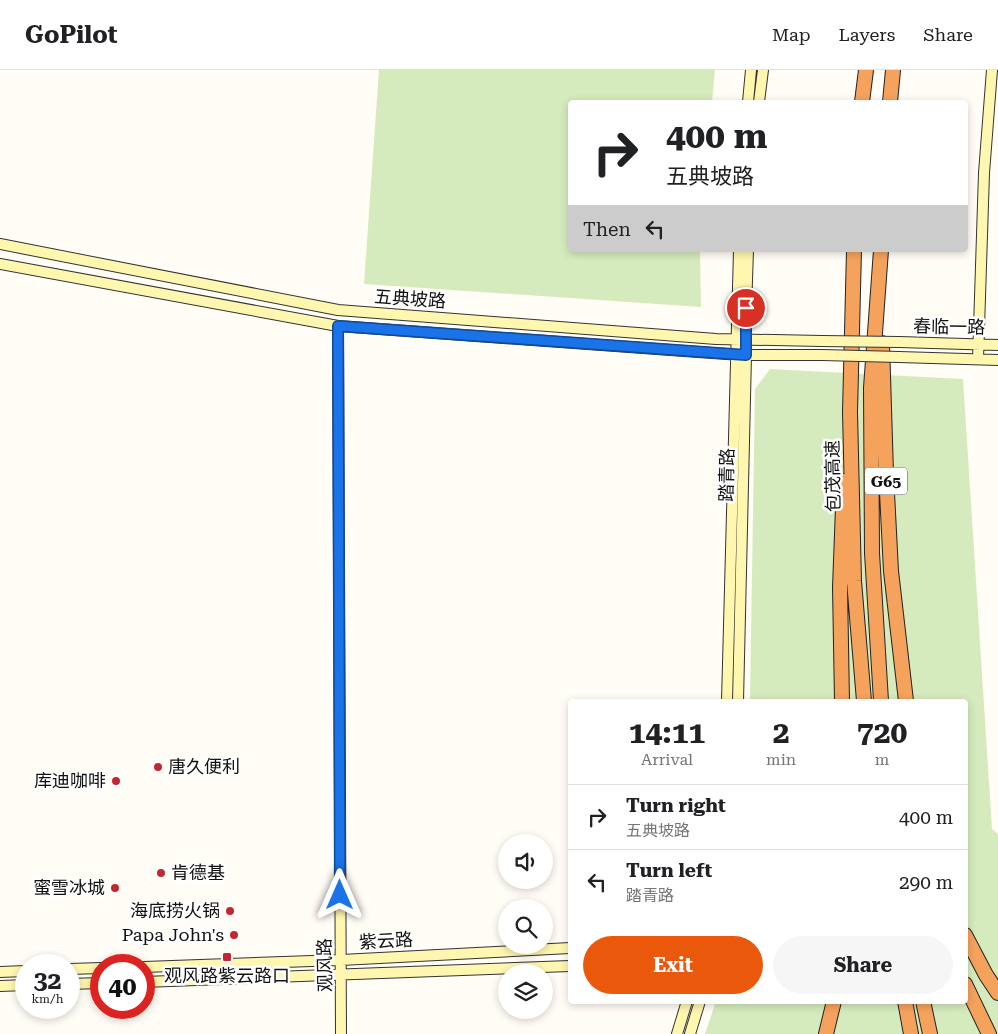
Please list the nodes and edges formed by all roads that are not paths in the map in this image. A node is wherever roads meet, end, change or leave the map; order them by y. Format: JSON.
{"nodes":[{"id":1,"x":751,"y":70,"type":"edge"},
{"id":2,"x":763,"y":70,"type":"edge"},
{"id":3,"x":866,"y":70,"type":"edge"},
{"id":4,"x":893,"y":70,"type":"edge"},
{"id":5,"x":992,"y":70,"type":"edge"},
{"id":6,"x":748,"y":100,"type":"edge"},
{"id":7,"x":759,"y":100,"type":"edge"},
{"id":8,"x":862,"y":100,"type":"edge"},
{"id":9,"x":890,"y":100,"type":"edge"},
{"id":10,"x":0,"y":244,"type":"edge"},
{"id":11,"x":738,"y":252,"type":"edge"},
{"id":12,"x":748,"y":252,"type":"edge"},
{"id":13,"x":854,"y":252,"type":"edge"},
{"id":14,"x":880,"y":255,"type":"edge"},
{"id":15,"x":0,"y":264,"type":"edge"},
{"id":16,"x":338,"y":326,"type":"junction"},
{"id":17,"x":851,"y":333,"type":"junction"},
{"id":18,"x":740,"y":340,"type":"junction"},
{"id":19,"x":822,"y":341,"type":"joint"},
{"id":20,"x":978,"y":344,"type":"junction"},
{"id":21,"x":998,"y":345,"type":"edge"},
{"id":22,"x":998,"y":350,"type":"edge"},
{"id":23,"x":741,"y":355,"type":"junction"},
{"id":24,"x":822,"y":355,"type":"joint"},
{"id":25,"x":978,"y":359,"type":"junction"},
{"id":26,"x":998,"y":360,"type":"edge"},
{"id":27,"x":727,"y":699,"type":"edge"},
{"id":28,"x":738,"y":699,"type":"edge"},
{"id":29,"x":842,"y":699,"type":"edge"},
{"id":30,"x":864,"y":699,"type":"edge"},
{"id":31,"x":881,"y":699,"type":"edge"},
{"id":32,"x":906,"y":699,"type":"edge"},
{"id":33,"x":968,"y":941,"type":"edge"},
{"id":34,"x":568,"y":948,"type":"edge"},
{"id":35,"x":341,"y":960,"type":"junction"},
{"id":36,"x":568,"y":966,"type":"edge"},
{"id":37,"x":155,"y":967,"type":"edge"},
{"id":38,"x":15,"y":971,"type":"edge"},
{"id":39,"x":0,"y":972,"type":"edge"},
{"id":40,"x":341,"y":975,"type":"junction"},
{"id":41,"x":155,"y":982,"type":"edge"},
{"id":42,"x":15,"y":985,"type":"edge"},
{"id":43,"x":0,"y":986,"type":"edge"},
{"id":44,"x":968,"y":991,"type":"edge"},
{"id":45,"x":998,"y":993,"type":"edge"},
{"id":46,"x":686,"y":1004,"type":"edge"},
{"id":47,"x":699,"y":1004,"type":"edge"},
{"id":48,"x":833,"y":1004,"type":"edge"},
{"id":49,"x":906,"y":1004,"type":"edge"},
{"id":50,"x":924,"y":1004,"type":"edge"},
{"id":51,"x":342,"y":1034,"type":"edge"},
{"id":52,"x":677,"y":1034,"type":"edge"},
{"id":53,"x":690,"y":1034,"type":"edge"},
{"id":54,"x":826,"y":1034,"type":"edge"},
{"id":55,"x":911,"y":1034,"type":"edge"},
{"id":56,"x":930,"y":1034,"type":"edge"},
{"id":57,"x":989,"y":1034,"type":"edge"}],
"edges":[{"from":1,"to":6,"type":"street"},
{"from":2,"to":7,"type":"street"},
{"from":3,"to":8,"type":"highway"},
{"from":4,"to":9,"type":"highway"},
{"from":5,"to":20,"type":"street"},
{"from":10,"to":18,"type":"street","name":"五典坡路"},
{"from":11,"to":18,"type":"street","name":"踏青路"},
{"from":12,"to":18,"type":"street","name":"踏青路"},
{"from":13,"to":17,"type":"highway","name":"包茂高速","number":"G65"},
{"from":14,"to":31,"type":"highway","number":"G65"},
{"from":14,"to":32,"type":"highway","number":"G65"},
{"from":15,"to":16,"type":"street","name":"五典坡路"},
{"from":16,"to":23,"type":"street","name":"五典坡路"},
{"from":16,"to":35,"type":"street","name":"观风路"},
{"from":17,"to":29,"type":"highway"},
{"from":17,"to":30,"type":"highway","name":"包茂高速","number":"G65"},
{"from":18,"to":19,"type":"street","name":"五典坡路"},
{"from":18,"to":23,"type":"street","name":"踏青路"},
{"from":19,"to":20,"type":"street","name":"春临一路","bridge":true},
{"from":20,"to":21,"type":"street","name":"春临一路"},
{"from":20,"to":25,"type":"street"},
{"from":22,"to":26,"type":"street"},
{"from":23,"to":24,"type":"street","name":"五典坡路"},
{"from":23,"to":27,"type":"street","name":"踏青路"},
{"from":23,"to":28,"type":"street","name":"踏青路"},
{"from":24,"to":25,"type":"street","name":"春临一路","bridge":true},
{"from":25,"to":26,"type":"street","name":"春临一路"},
{"from":33,"to":45,"type":"highway"},
{"from":34,"to":35,"type":"street","name":"紫云路"},
{"from":35,"to":37,"type":"street","name":"紫云路"},
{"from":35,"to":40,"type":"street","name":"观风路"},
{"from":36,"to":40,"type":"street","name":"紫云路"},
{"from":38,"to":39,"type":"street"},
{"from":40,"to":41,"type":"street","name":"紫云路"},
{"from":40,"to":51,"type":"street","name":"观风路"},
{"from":42,"to":43,"type":"street"},
{"from":44,"to":57,"type":"highway"},
{"from":46,"to":52,"type":"street"},
{"from":47,"to":53,"type":"street"},
{"from":48,"to":54,"type":"highway"},
{"from":49,"to":55,"type":"highway"},
{"from":50,"to":56,"type":"highway"}]}
